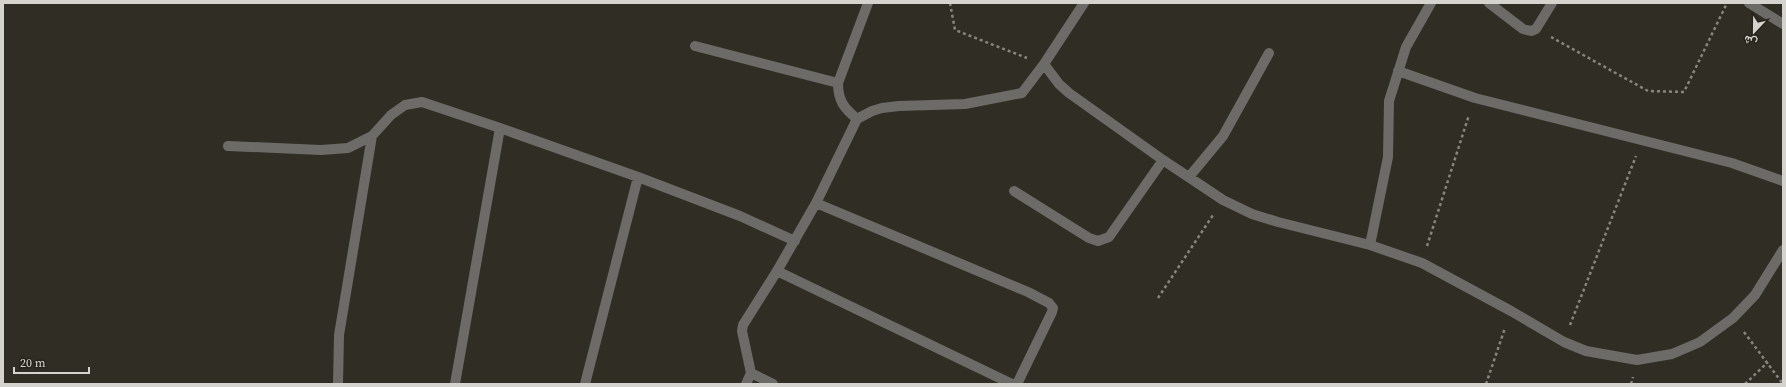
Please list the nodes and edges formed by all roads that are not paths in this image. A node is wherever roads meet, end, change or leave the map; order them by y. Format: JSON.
{"nodes":[{"id":1,"x":868,"y":3,"type":"edge"},
{"id":2,"x":1084,"y":3,"type":"edge"},
{"id":3,"x":1431,"y":3,"type":"edge"},
{"id":4,"x":1489,"y":3,"type":"edge"},
{"id":5,"x":1552,"y":3,"type":"edge"},
{"id":6,"x":1749,"y":3,"type":"edge"},
{"id":7,"x":1783,"y":24,"type":"edge"},
{"id":8,"x":695,"y":46,"type":"dead end"},
{"id":9,"x":1269,"y":53,"type":"dead end"},
{"id":10,"x":1044,"y":64,"type":"junction"},
{"id":11,"x":1398,"y":71,"type":"junction"},
{"id":12,"x":838,"y":83,"type":"junction"},
{"id":13,"x":857,"y":119,"type":"junction"},
{"id":14,"x":500,"y":128,"type":"junction"},
{"id":15,"x":372,"y":136,"type":"junction"},
{"id":16,"x":228,"y":146,"type":"dead end"},
{"id":17,"x":1163,"y":160,"type":"junction"},
{"id":18,"x":638,"y":177,"type":"junction"},
{"id":19,"x":1189,"y":177,"type":"junction"},
{"id":20,"x":1783,"y":181,"type":"edge"},
{"id":21,"x":1014,"y":191,"type":"dead end"},
{"id":22,"x":816,"y":203,"type":"junction"},
{"id":23,"x":795,"y":241,"type":"junction"},
{"id":24,"x":1370,"y":245,"type":"junction"},
{"id":25,"x":1783,"y":250,"type":"edge"},
{"id":26,"x":777,"y":271,"type":"junction"},
{"id":27,"x":751,"y":373,"type":"junction"},
{"id":28,"x":338,"y":384,"type":"edge"},
{"id":29,"x":456,"y":384,"type":"edge"},
{"id":30,"x":585,"y":384,"type":"edge"},
{"id":31,"x":746,"y":384,"type":"edge"},
{"id":32,"x":773,"y":384,"type":"edge"},
{"id":33,"x":1012,"y":384,"type":"edge"},
{"id":34,"x":1017,"y":384,"type":"edge"}],
"edges":[{"from":1,"to":12,"type":"street"},
{"from":2,"to":10,"type":"street"},
{"from":3,"to":11,"type":"street"},
{"from":4,"to":5,"type":"street"},
{"from":6,"to":7,"type":"street"},
{"from":8,"to":12,"type":"street"},
{"from":9,"to":19,"type":"street"},
{"from":10,"to":13,"type":"street"},
{"from":10,"to":17,"type":"street"},
{"from":11,"to":20,"type":"street"},
{"from":11,"to":24,"type":"street"},
{"from":12,"to":13,"type":"street"},
{"from":13,"to":22,"type":"street"},
{"from":14,"to":15,"type":"street"},
{"from":14,"to":18,"type":"street"},
{"from":14,"to":29,"type":"street"},
{"from":15,"to":16,"type":"street"},
{"from":15,"to":28,"type":"street"},
{"from":17,"to":19,"type":"street"},
{"from":17,"to":21,"type":"street"},
{"from":18,"to":23,"type":"street"},
{"from":18,"to":30,"type":"street"},
{"from":19,"to":24,"type":"street"},
{"from":22,"to":23,"type":"street"},
{"from":22,"to":34,"type":"street"},
{"from":23,"to":26,"type":"street"},
{"from":24,"to":25,"type":"street"},
{"from":26,"to":27,"type":"street"},
{"from":26,"to":33,"type":"street"},
{"from":27,"to":31,"type":"street"},
{"from":27,"to":32,"type":"street"}]}
